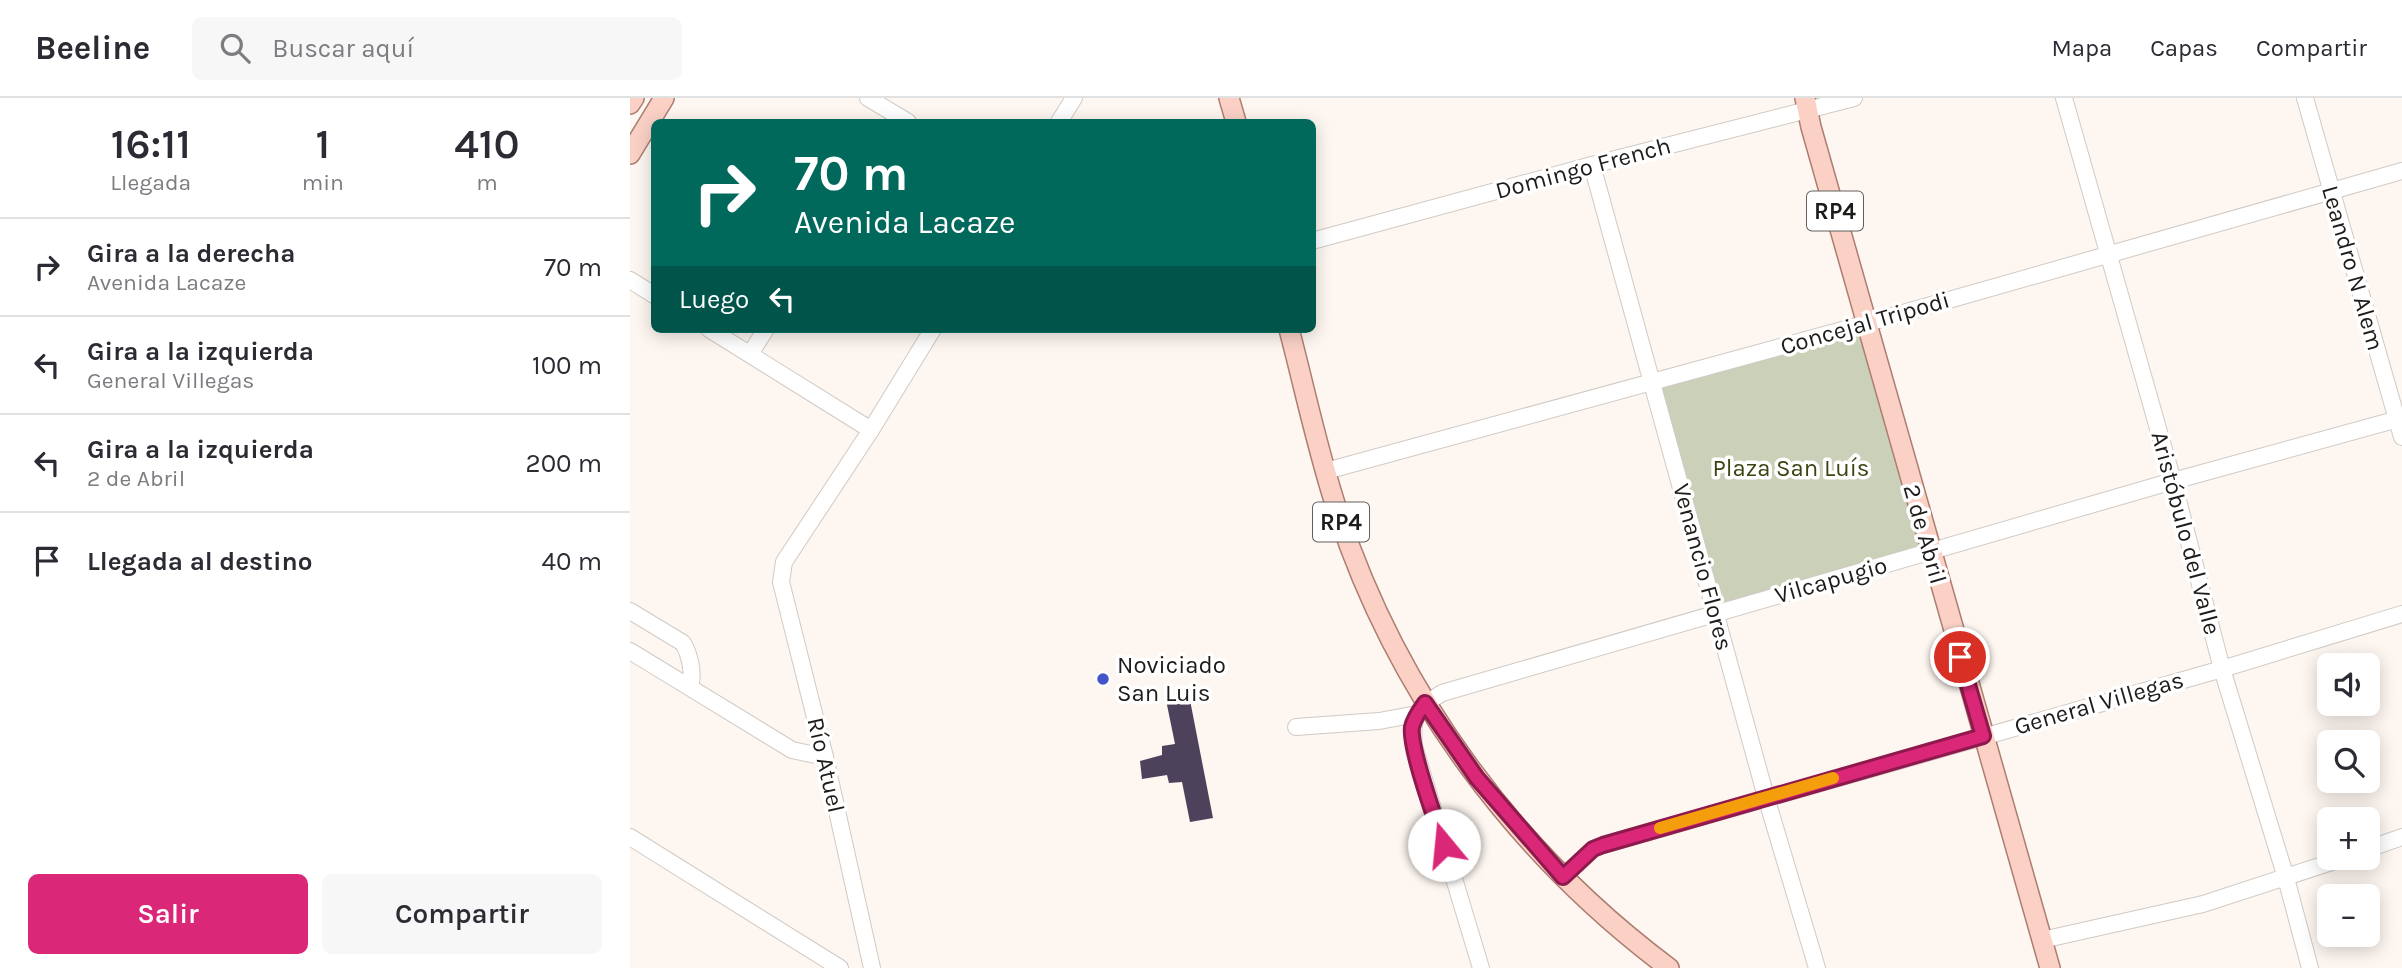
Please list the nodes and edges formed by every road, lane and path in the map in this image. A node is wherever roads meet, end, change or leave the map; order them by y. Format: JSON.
{"nodes":[{"id":1,"x":634,"y":98,"type":"edge"},
{"id":2,"x":664,"y":98,"type":"edge"},
{"id":3,"x":868,"y":98,"type":"edge"},
{"id":4,"x":1074,"y":98,"type":"edge"},
{"id":5,"x":1229,"y":98,"type":"edge"},
{"id":6,"x":1854,"y":98,"type":"edge"},
{"id":7,"x":2064,"y":98,"type":"edge"},
{"id":8,"x":2305,"y":98,"type":"edge"},
{"id":9,"x":630,"y":104,"type":"edge"},
{"id":10,"x":1806,"y":104,"type":"edge"},
{"id":11,"x":651,"y":119,"type":"edge"},
{"id":12,"x":651,"y":119,"type":"edge"},
{"id":13,"x":903,"y":119,"type":"edge"},
{"id":14,"x":1061,"y":119,"type":"edge"},
{"id":15,"x":1235,"y":119,"type":"edge"},
{"id":16,"x":630,"y":154,"type":"edge"},
{"id":17,"x":1592,"y":165,"type":"junction"},
{"id":18,"x":2402,"y":171,"type":"edge"},
{"id":19,"x":2331,"y":192,"type":"junction"},
{"id":20,"x":1316,"y":240,"type":"edge"},
{"id":21,"x":2108,"y":254,"type":"junction"},
{"id":22,"x":630,"y":280,"type":"edge"},
{"id":23,"x":651,"y":293,"type":"edge"},
{"id":24,"x":1868,"y":323,"type":"junction"},
{"id":25,"x":716,"y":333,"type":"edge"},
{"id":26,"x":763,"y":333,"type":"edge"},
{"id":27,"x":931,"y":333,"type":"edge"},
{"id":28,"x":1290,"y":333,"type":"edge"},
{"id":29,"x":750,"y":354,"type":"junction"},
{"id":30,"x":1652,"y":382,"type":"junction"},
{"id":31,"x":2400,"y":419,"type":"edge"},
{"id":32,"x":871,"y":430,"type":"junction"},
{"id":33,"x":2402,"y":437,"type":"edge"},
{"id":34,"x":1326,"y":471,"type":"junction"},
{"id":35,"x":2173,"y":481,"type":"junction"},
{"id":36,"x":1930,"y":552,"type":"junction"},
{"id":37,"x":630,"y":611,"type":"edge"},
{"id":38,"x":1716,"y":614,"type":"junction"},
{"id":39,"x":2402,"y":614,"type":"edge"},
{"id":40,"x":630,"y":651,"type":"edge"},
{"id":41,"x":2222,"y":669,"type":"junction"},
{"id":42,"x":690,"y":687,"type":"junction"},
{"id":43,"x":1421,"y":709,"type":"junction"},
{"id":44,"x":1296,"y":727,"type":"dead end"},
{"id":45,"x":1983,"y":736,"type":"junction"},
{"id":46,"x":825,"y":757,"type":"junction"},
{"id":47,"x":1766,"y":797,"type":"junction"},
{"id":48,"x":630,"y":837,"type":"edge"},
{"id":49,"x":2402,"y":837,"type":"edge"},
{"id":50,"x":2380,"y":845,"type":"edge"},
{"id":51,"x":2317,"y":867,"type":"edge"},
{"id":52,"x":1563,"y":877,"type":"junction"},
{"id":53,"x":2286,"y":878,"type":"junction"},
{"id":54,"x":2042,"y":940,"type":"junction"},
{"id":55,"x":840,"y":968,"type":"edge"},
{"id":56,"x":872,"y":968,"type":"edge"},
{"id":57,"x":1481,"y":968,"type":"edge"},
{"id":58,"x":1670,"y":968,"type":"edge"},
{"id":59,"x":1817,"y":968,"type":"edge"},
{"id":60,"x":2050,"y":968,"type":"edge"},
{"id":61,"x":2310,"y":968,"type":"edge"}],
"edges":[{"from":1,"to":9,"type":"main road"},
{"from":2,"to":12,"type":"main road"},
{"from":3,"to":13,"type":"street"},
{"from":4,"to":14,"type":"street"},
{"from":5,"to":15,"type":"main road"},
{"from":6,"to":10,"type":"street","name":"Domingo French"},
{"from":7,"to":21,"type":"street","name":"Aristóbulo del Valle"},
{"from":8,"to":19,"type":"street","name":"Leandro N Alem"},
{"from":10,"to":17,"type":"street","name":"Domingo French"},
{"from":10,"to":24,"type":"main road","name":"2 de Abril","number":"RP4"},
{"from":11,"to":16,"type":"main road"},
{"from":17,"to":20,"type":"street","name":"Domingo French"},
{"from":17,"to":30,"type":"street","name":"Venancio Flores"},
{"from":18,"to":19,"type":"street","name":"Concejal Tripodi"},
{"from":19,"to":21,"type":"street","name":"Concejal Tripodi"},
{"from":19,"to":31,"type":"street","name":"Leandro N Alem"},
{"from":21,"to":24,"type":"street","name":"Concejal Tripodi"},
{"from":21,"to":35,"type":"street","name":"Aristóbulo del Valle"},
{"from":22,"to":23,"type":"street"},
{"from":24,"to":30,"type":"street","name":"Concejal Tripodi"},
{"from":24,"to":36,"type":"main road","name":"2 de Abril","number":"RP4"},
{"from":25,"to":29,"type":"street"},
{"from":26,"to":29,"type":"street"},
{"from":27,"to":32,"type":"street"},
{"from":28,"to":34,"type":"main road","number":"RP4"},
{"from":29,"to":32,"type":"street"},
{"from":30,"to":34,"type":"street","name":"Concejal Tripodi"},
{"from":30,"to":38,"type":"street","name":"Venancio Flores"},
{"from":31,"to":33,"type":"street","name":"Leandro N Alem"},
{"from":31,"to":35,"type":"street","name":"Vilcapugio"},
{"from":32,"to":46,"type":"street","name":"Río Atuel"},
{"from":34,"to":43,"type":"main road","number":"RP4"},
{"from":35,"to":36,"type":"street","name":"Vilcapugio"},
{"from":35,"to":41,"type":"street","name":"Aristóbulo del Valle"},
{"from":36,"to":38,"type":"street","name":"Vilcapugio"},
{"from":36,"to":45,"type":"main road","name":"2 de Abril","number":"RP4"},
{"from":37,"to":42,"type":"street"},
{"from":38,"to":43,"type":"street","name":"Vilcapugio"},
{"from":38,"to":47,"type":"street","name":"Venancio Flores"},
{"from":39,"to":41,"type":"street","name":"General Villegas"},
{"from":40,"to":42,"type":"street"},
{"from":41,"to":45,"type":"street","name":"General Villegas"},
{"from":41,"to":53,"type":"street","name":"Aristóbulo del Valle"},
{"from":42,"to":46,"type":"street"},
{"from":43,"to":44,"type":"street","name":"Vilcapugio"},
{"from":43,"to":52,"type":"main road","number":"RP4"},
{"from":43,"to":57,"type":"street"},
{"from":45,"to":47,"type":"street","name":"General Villegas"},
{"from":45,"to":54,"type":"main road","name":"2 de Abril","number":"RP4"},
{"from":46,"to":56,"type":"street","name":"Río Atuel"},
{"from":47,"to":52,"type":"street","name":"General Villegas"},
{"from":47,"to":59,"type":"street","name":"Venancio Flores"},
{"from":48,"to":55,"type":"street"},
{"from":49,"to":50,"type":"street"},
{"from":51,"to":53,"type":"street"},
{"from":52,"to":58,"type":"main road","number":"RP4"},
{"from":53,"to":54,"type":"street"},
{"from":53,"to":61,"type":"street","name":"Aristóbulo del Valle"},
{"from":54,"to":60,"type":"main road","name":"2 de Abril","number":"RP4"}]}
